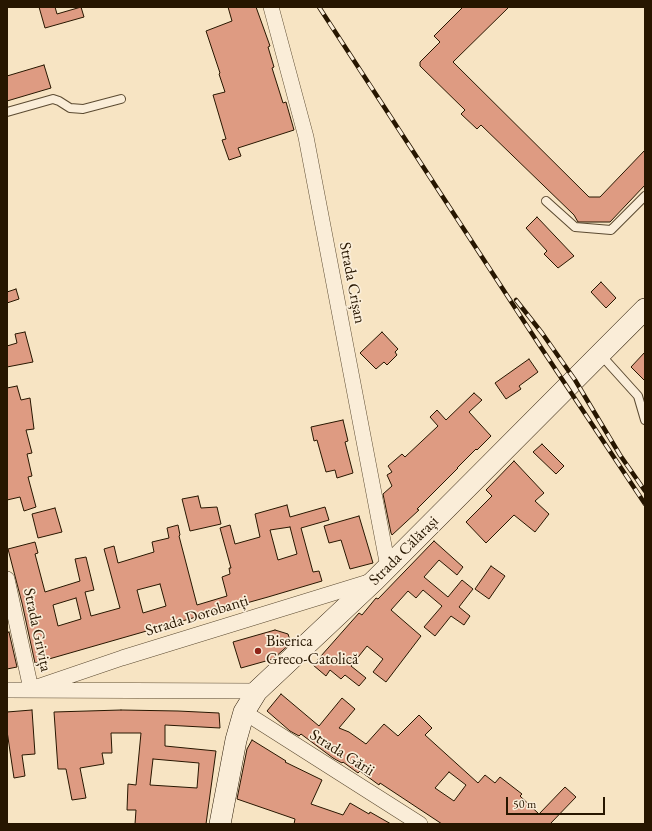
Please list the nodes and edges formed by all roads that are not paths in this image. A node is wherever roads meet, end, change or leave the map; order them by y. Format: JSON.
{"nodes":[{"id":1,"x":271,"y":7,"type":"edge"},
{"id":2,"x":121,"y":99,"type":"dead end"},
{"id":3,"x":7,"y":112,"type":"edge"},
{"id":4,"x":645,"y":196,"type":"edge"},
{"id":5,"x":546,"y":201,"type":"dead end"},
{"id":6,"x":645,"y":309,"type":"edge"},
{"id":7,"x":600,"y":354,"type":"junction"},
{"id":8,"x":645,"y":420,"type":"edge"},
{"id":9,"x":382,"y":574,"type":"junction"},
{"id":10,"x":7,"y":578,"type":"edge"},
{"id":11,"x":31,"y":689,"type":"junction"},
{"id":12,"x":7,"y":690,"type":"edge"},
{"id":13,"x":258,"y":690,"type":"junction"},
{"id":14,"x":244,"y":712,"type":"junction"},
{"id":15,"x":220,"y":824,"type":"edge"},
{"id":16,"x":420,"y":824,"type":"edge"}],
"edges":[{"from":1,"to":9,"type":"street","name":"Strada Crișan"},
{"from":2,"to":3,"type":"lane"},
{"from":4,"to":5,"type":"lane"},
{"from":6,"to":7,"type":"main road","name":"Strada Călărași"},
{"from":7,"to":8,"type":"lane"},
{"from":7,"to":9,"type":"main road","name":"Strada Călărași"},
{"from":9,"to":11,"type":"street","name":"Strada Dorobanți"},
{"from":9,"to":13,"type":"main road","name":"Strada Călărași"},
{"from":10,"to":11,"type":"street","name":"Strada Grivița"},
{"from":11,"to":12,"type":"street","name":"Strada Dorobanți"},
{"from":11,"to":13,"type":"street","name":"Strada Dorobanți"},
{"from":13,"to":14,"type":"main road","name":"Strada Călărași"},
{"from":14,"to":15,"type":"main road","name":"Strada Călărași"},
{"from":14,"to":16,"type":"street","name":"Strada Gării"}]}
